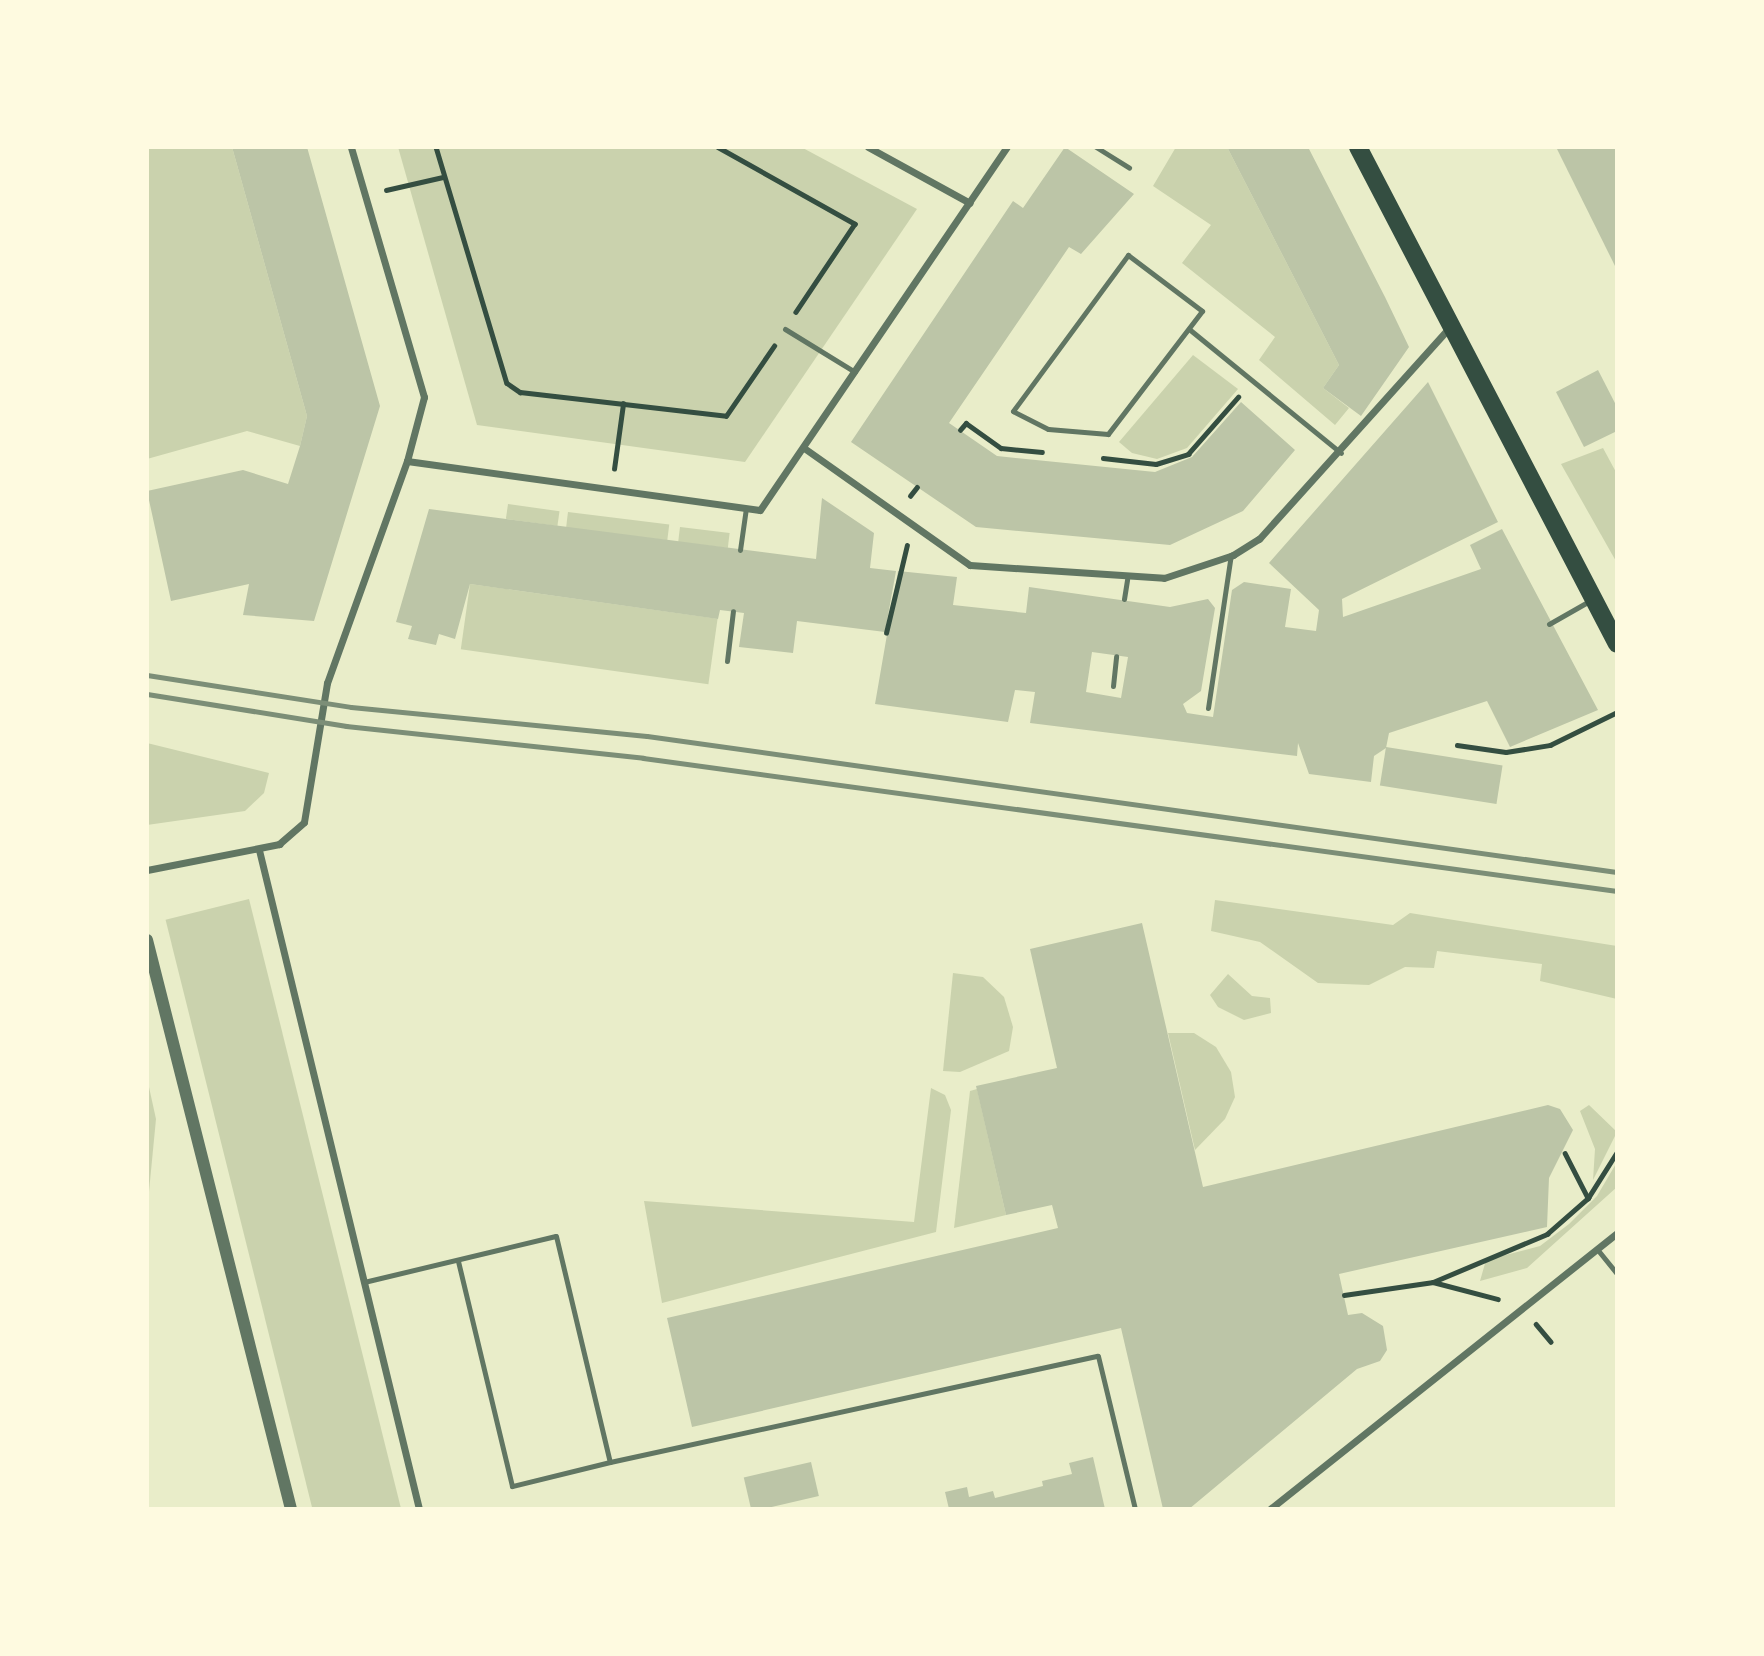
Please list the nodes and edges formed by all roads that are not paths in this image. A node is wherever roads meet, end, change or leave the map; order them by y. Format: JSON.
{"nodes":[{"id":1,"x":351,"y":147,"type":"edge"},
{"id":2,"x":868,"y":147,"type":"edge"},
{"id":3,"x":1007,"y":147,"type":"edge"},
{"id":4,"x":1096,"y":147,"type":"edge"},
{"id":5,"x":1358,"y":147,"type":"edge"},
{"id":6,"x":1129,"y":168,"type":"dead end"},
{"id":7,"x":970,"y":203,"type":"junction"},
{"id":8,"x":1449,"y":328,"type":"junction"},
{"id":9,"x":785,"y":329,"type":"road end"},
{"id":10,"x":1189,"y":329,"type":"junction"},
{"id":11,"x":855,"y":372,"type":"junction"},
{"id":12,"x":804,"y":448,"type":"junction"},
{"id":13,"x":1341,"y":453,"type":"junction"},
{"id":14,"x":407,"y":461,"type":"junction"},
{"id":15,"x":746,"y":508,"type":"junction"},
{"id":16,"x":740,"y":550,"type":"dead end"},
{"id":17,"x":1231,"y":555,"type":"junction"},
{"id":18,"x":1127,"y":579,"type":"junction"},
{"id":19,"x":1124,"y":599,"type":"dead end"},
{"id":20,"x":1593,"y":599,"type":"junction"},
{"id":21,"x":733,"y":611,"type":"dead end"},
{"id":22,"x":1549,"y":624,"type":"dead end"},
{"id":23,"x":1617,"y":643,"type":"edge"},
{"id":24,"x":1116,"y":656,"type":"dead end"},
{"id":25,"x":727,"y":661,"type":"dead end"},
{"id":26,"x":1113,"y":686,"type":"dead end"},
{"id":27,"x":1208,"y":708,"type":"dead end"},
{"id":28,"x":259,"y":850,"type":"junction"},
{"id":29,"x":147,"y":870,"type":"edge"},
{"id":30,"x":149,"y":947,"type":"edge"},
{"id":31,"x":1617,"y":1233,"type":"edge"},
{"id":32,"x":1597,"y":1249,"type":"junction"},
{"id":33,"x":458,"y":1261,"type":"junction"},
{"id":34,"x":1617,"y":1274,"type":"edge"},
{"id":35,"x":364,"y":1282,"type":"junction"},
{"id":36,"x":610,"y":1462,"type":"junction"},
{"id":37,"x":291,"y":1509,"type":"edge"},
{"id":38,"x":419,"y":1509,"type":"edge"},
{"id":39,"x":1135,"y":1509,"type":"edge"},
{"id":40,"x":1269,"y":1509,"type":"edge"}],
"edges":[{"from":1,"to":14,"type":"street"},
{"from":2,"to":7,"type":"street"},
{"from":3,"to":7,"type":"street"},
{"from":4,"to":6,"type":"lane"},
{"from":5,"to":8,"type":"main road"},
{"from":7,"to":11,"type":"street"},
{"from":8,"to":13,"type":"street"},
{"from":8,"to":20,"type":"main road"},
{"from":9,"to":11,"type":"lane"},
{"from":10,"to":10,"type":"lane"},
{"from":10,"to":13,"type":"lane"},
{"from":11,"to":12,"type":"street"},
{"from":12,"to":15,"type":"street"},
{"from":12,"to":18,"type":"street"},
{"from":13,"to":17,"type":"street"},
{"from":14,"to":15,"type":"street"},
{"from":14,"to":28,"type":"street"},
{"from":15,"to":16,"type":"lane"},
{"from":17,"to":18,"type":"street"},
{"from":17,"to":27,"type":"lane"},
{"from":18,"to":19,"type":"lane"},
{"from":20,"to":22,"type":"lane"},
{"from":20,"to":23,"type":"main road"},
{"from":21,"to":25,"type":"lane"},
{"from":24,"to":26,"type":"lane"},
{"from":28,"to":29,"type":"street"},
{"from":28,"to":35,"type":"street"},
{"from":30,"to":37,"type":"street"},
{"from":31,"to":32,"type":"street"},
{"from":32,"to":34,"type":"lane"},
{"from":32,"to":40,"type":"street"},
{"from":33,"to":35,"type":"lane"},
{"from":33,"to":36,"type":"lane"},
{"from":33,"to":36,"type":"lane"},
{"from":35,"to":38,"type":"street"},
{"from":36,"to":39,"type":"lane"}]}
